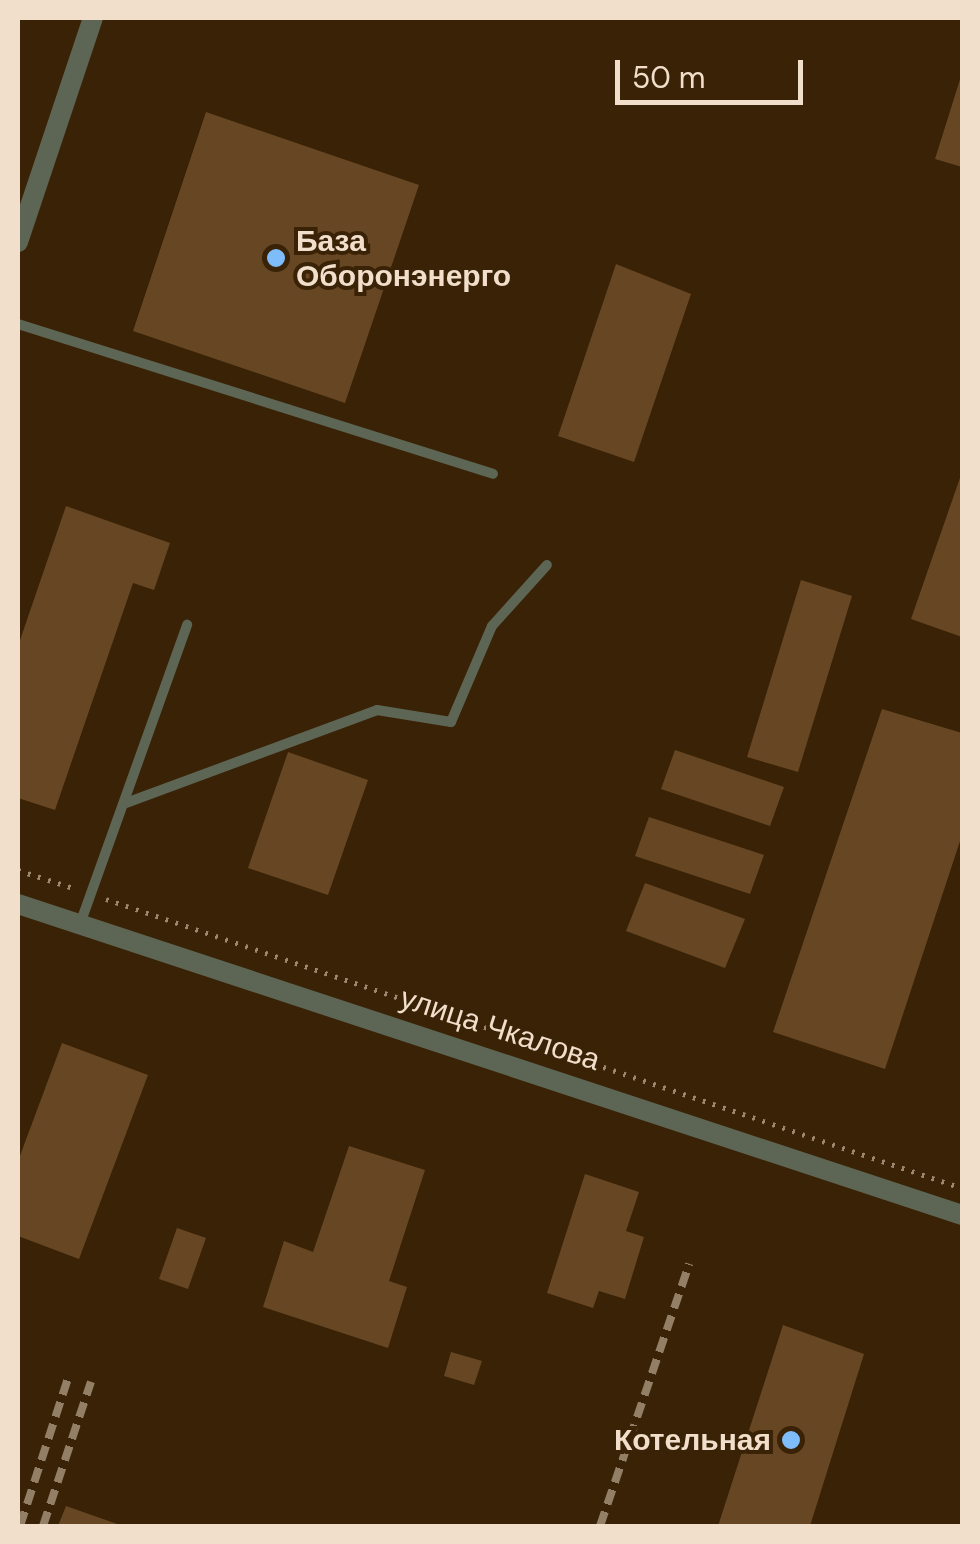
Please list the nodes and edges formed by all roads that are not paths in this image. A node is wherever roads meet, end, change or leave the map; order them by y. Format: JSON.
{"nodes":[{"id":1,"x":93,"y":18,"type":"edge"},
{"id":2,"x":18,"y":242,"type":"edge"},
{"id":3,"x":18,"y":324,"type":"edge"},
{"id":4,"x":493,"y":474,"type":"dead end"},
{"id":5,"x":547,"y":565,"type":"dead end"},
{"id":6,"x":187,"y":625,"type":"dead end"},
{"id":7,"x":126,"y":802,"type":"junction"},
{"id":8,"x":18,"y":904,"type":"edge"},
{"id":9,"x":80,"y":924,"type":"junction"},
{"id":10,"x":962,"y":1215,"type":"edge"}],
"edges":[{"from":1,"to":2,"type":"street"},
{"from":3,"to":4,"type":"lane"},
{"from":5,"to":7,"type":"lane"},
{"from":6,"to":7,"type":"lane"},
{"from":7,"to":9,"type":"lane"},
{"from":8,"to":9,"type":"street","name":"улица Чкалова"},
{"from":9,"to":10,"type":"street","name":"улица Чкалова"}]}
